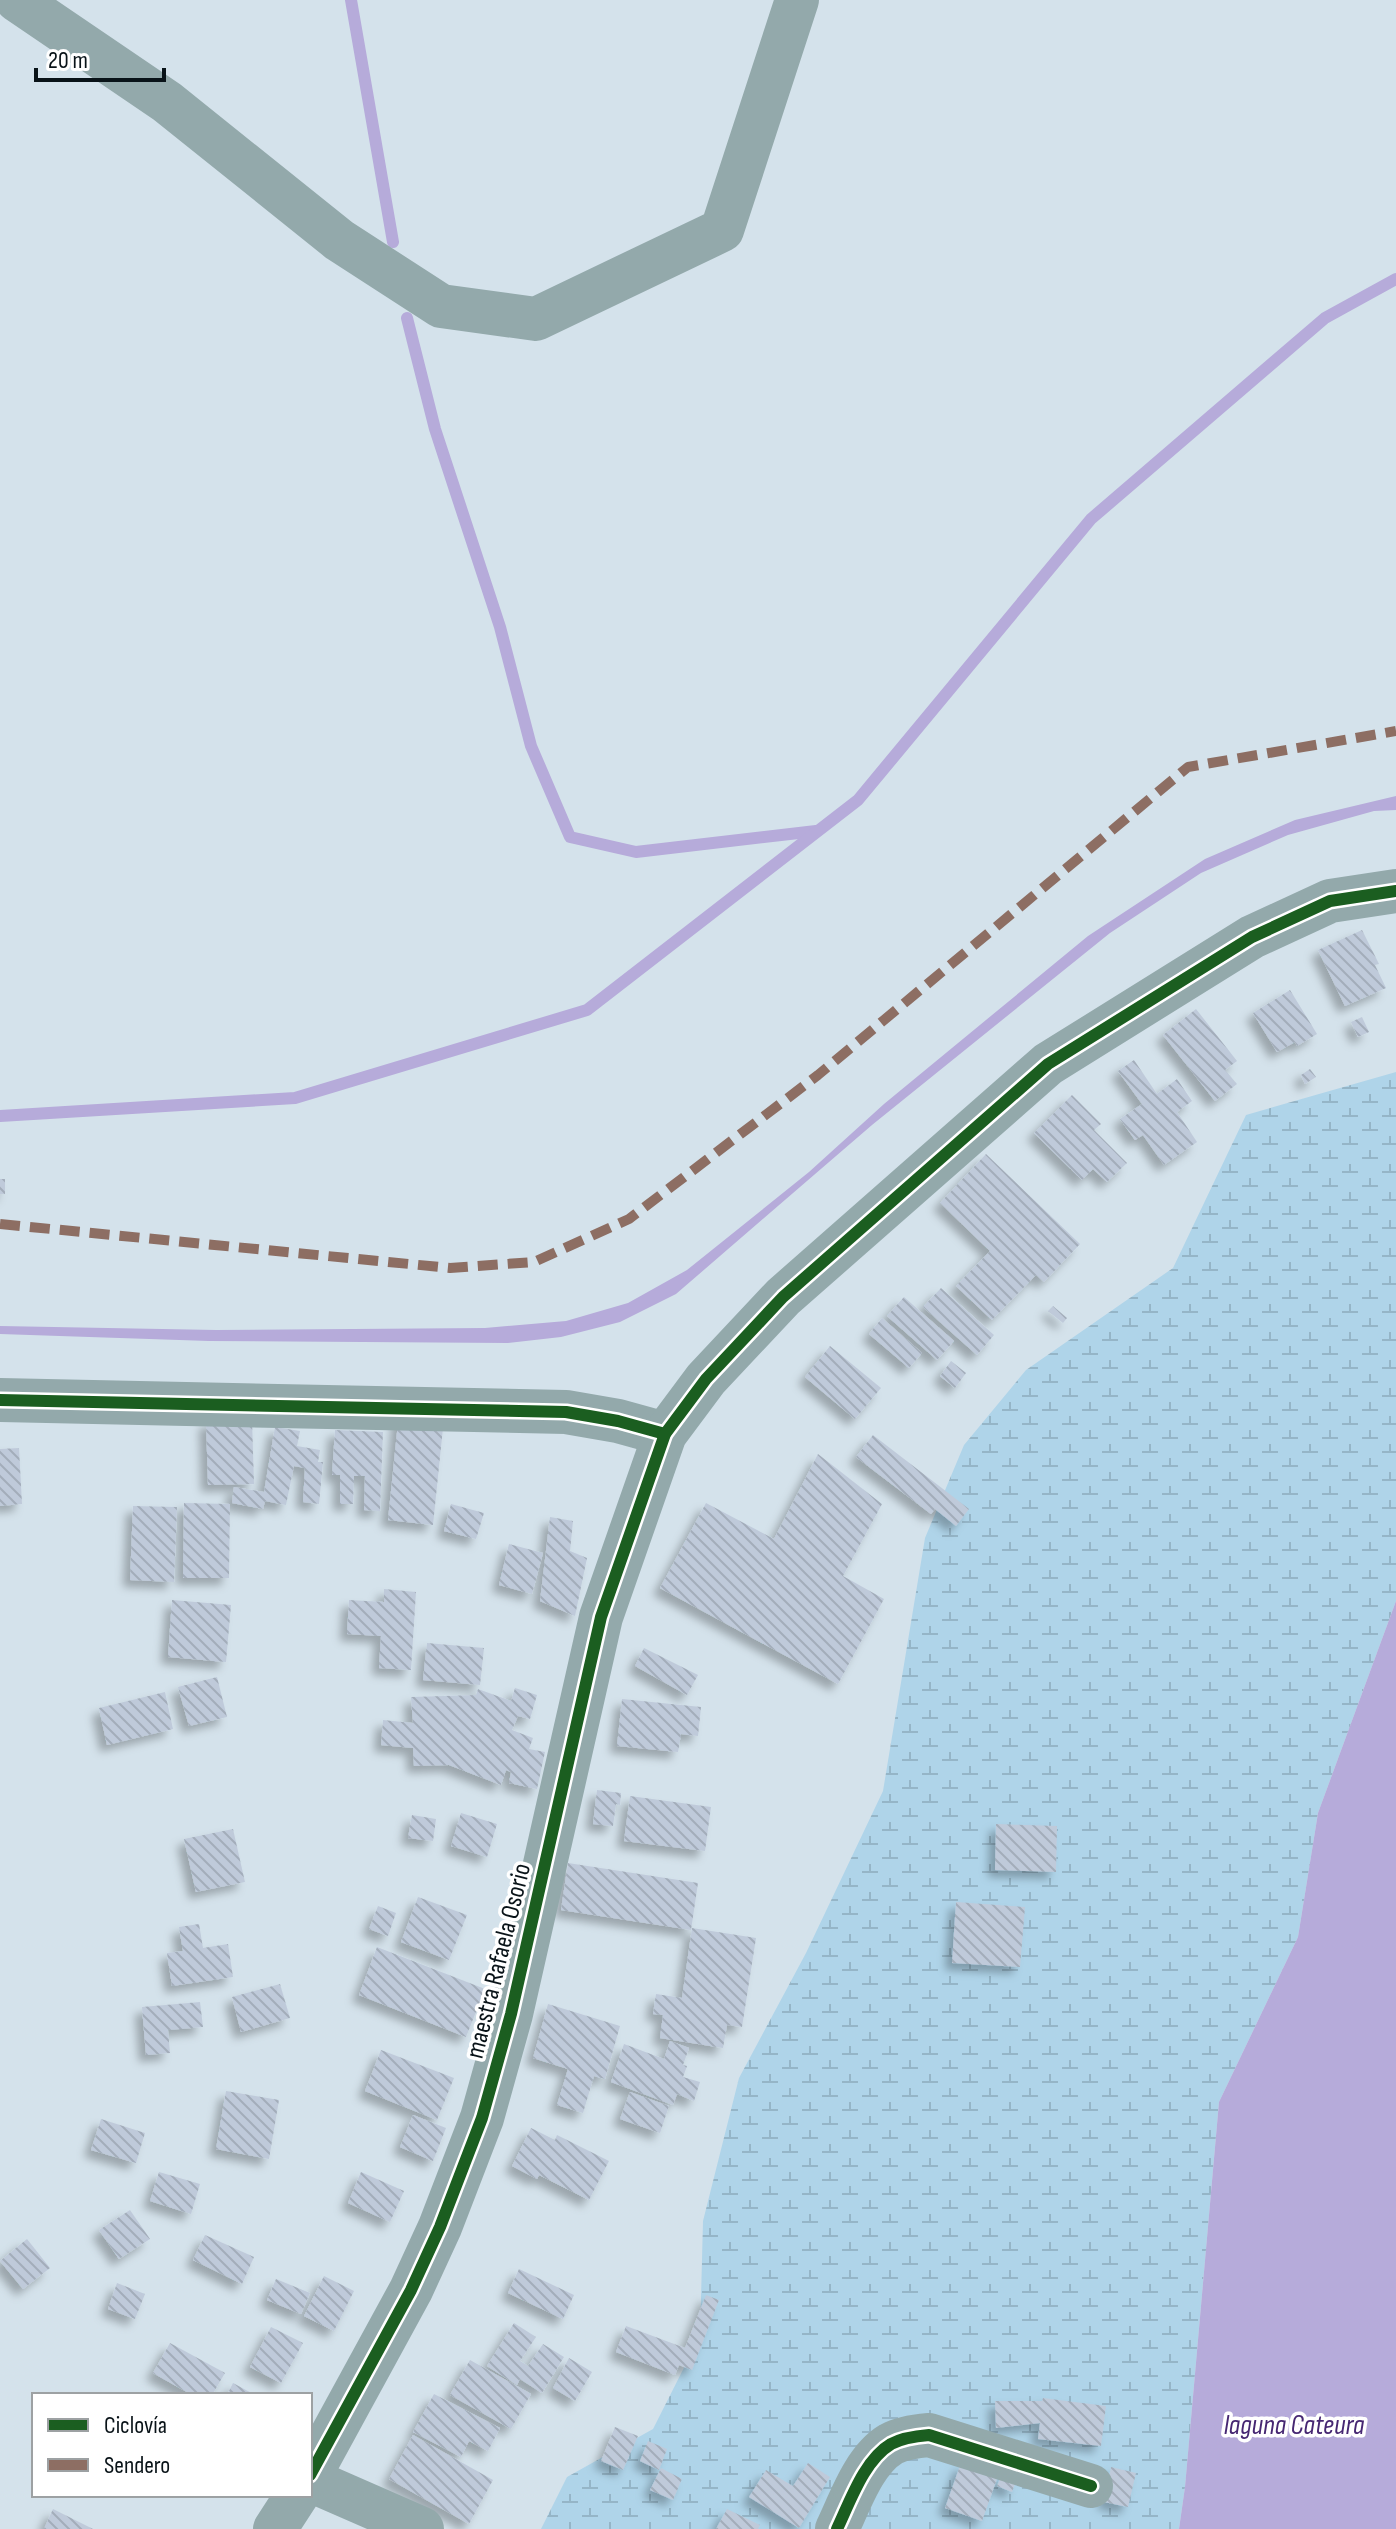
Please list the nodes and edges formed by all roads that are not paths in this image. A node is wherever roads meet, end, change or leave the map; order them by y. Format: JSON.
{"nodes":[{"id":1,"x":17,"y":0,"type":"edge"},
{"id":2,"x":797,"y":0,"type":"edge"},
{"id":3,"x":1396,"y":891,"type":"edge"},
{"id":4,"x":0,"y":1400,"type":"edge"},
{"id":5,"x":665,"y":1434,"type":"junction"},
{"id":6,"x":312,"y":2473,"type":"edge"},
{"id":7,"x":312,"y":2478,"type":"edge"},
{"id":8,"x":1091,"y":2486,"type":"dead end"},
{"id":9,"x":422,"y":2529,"type":"edge"},
{"id":10,"x":837,"y":2529,"type":"edge"}],
"edges":[{"from":1,"to":2,"type":"street"},
{"from":3,"to":5,"type":"street","name":"maestra Rafaela Osorio"},
{"from":4,"to":5,"type":"street"},
{"from":5,"to":6,"type":"street","name":"maestra Rafaela Osorio"},
{"from":7,"to":9,"type":"street"},
{"from":8,"to":10,"type":"street"}]}
